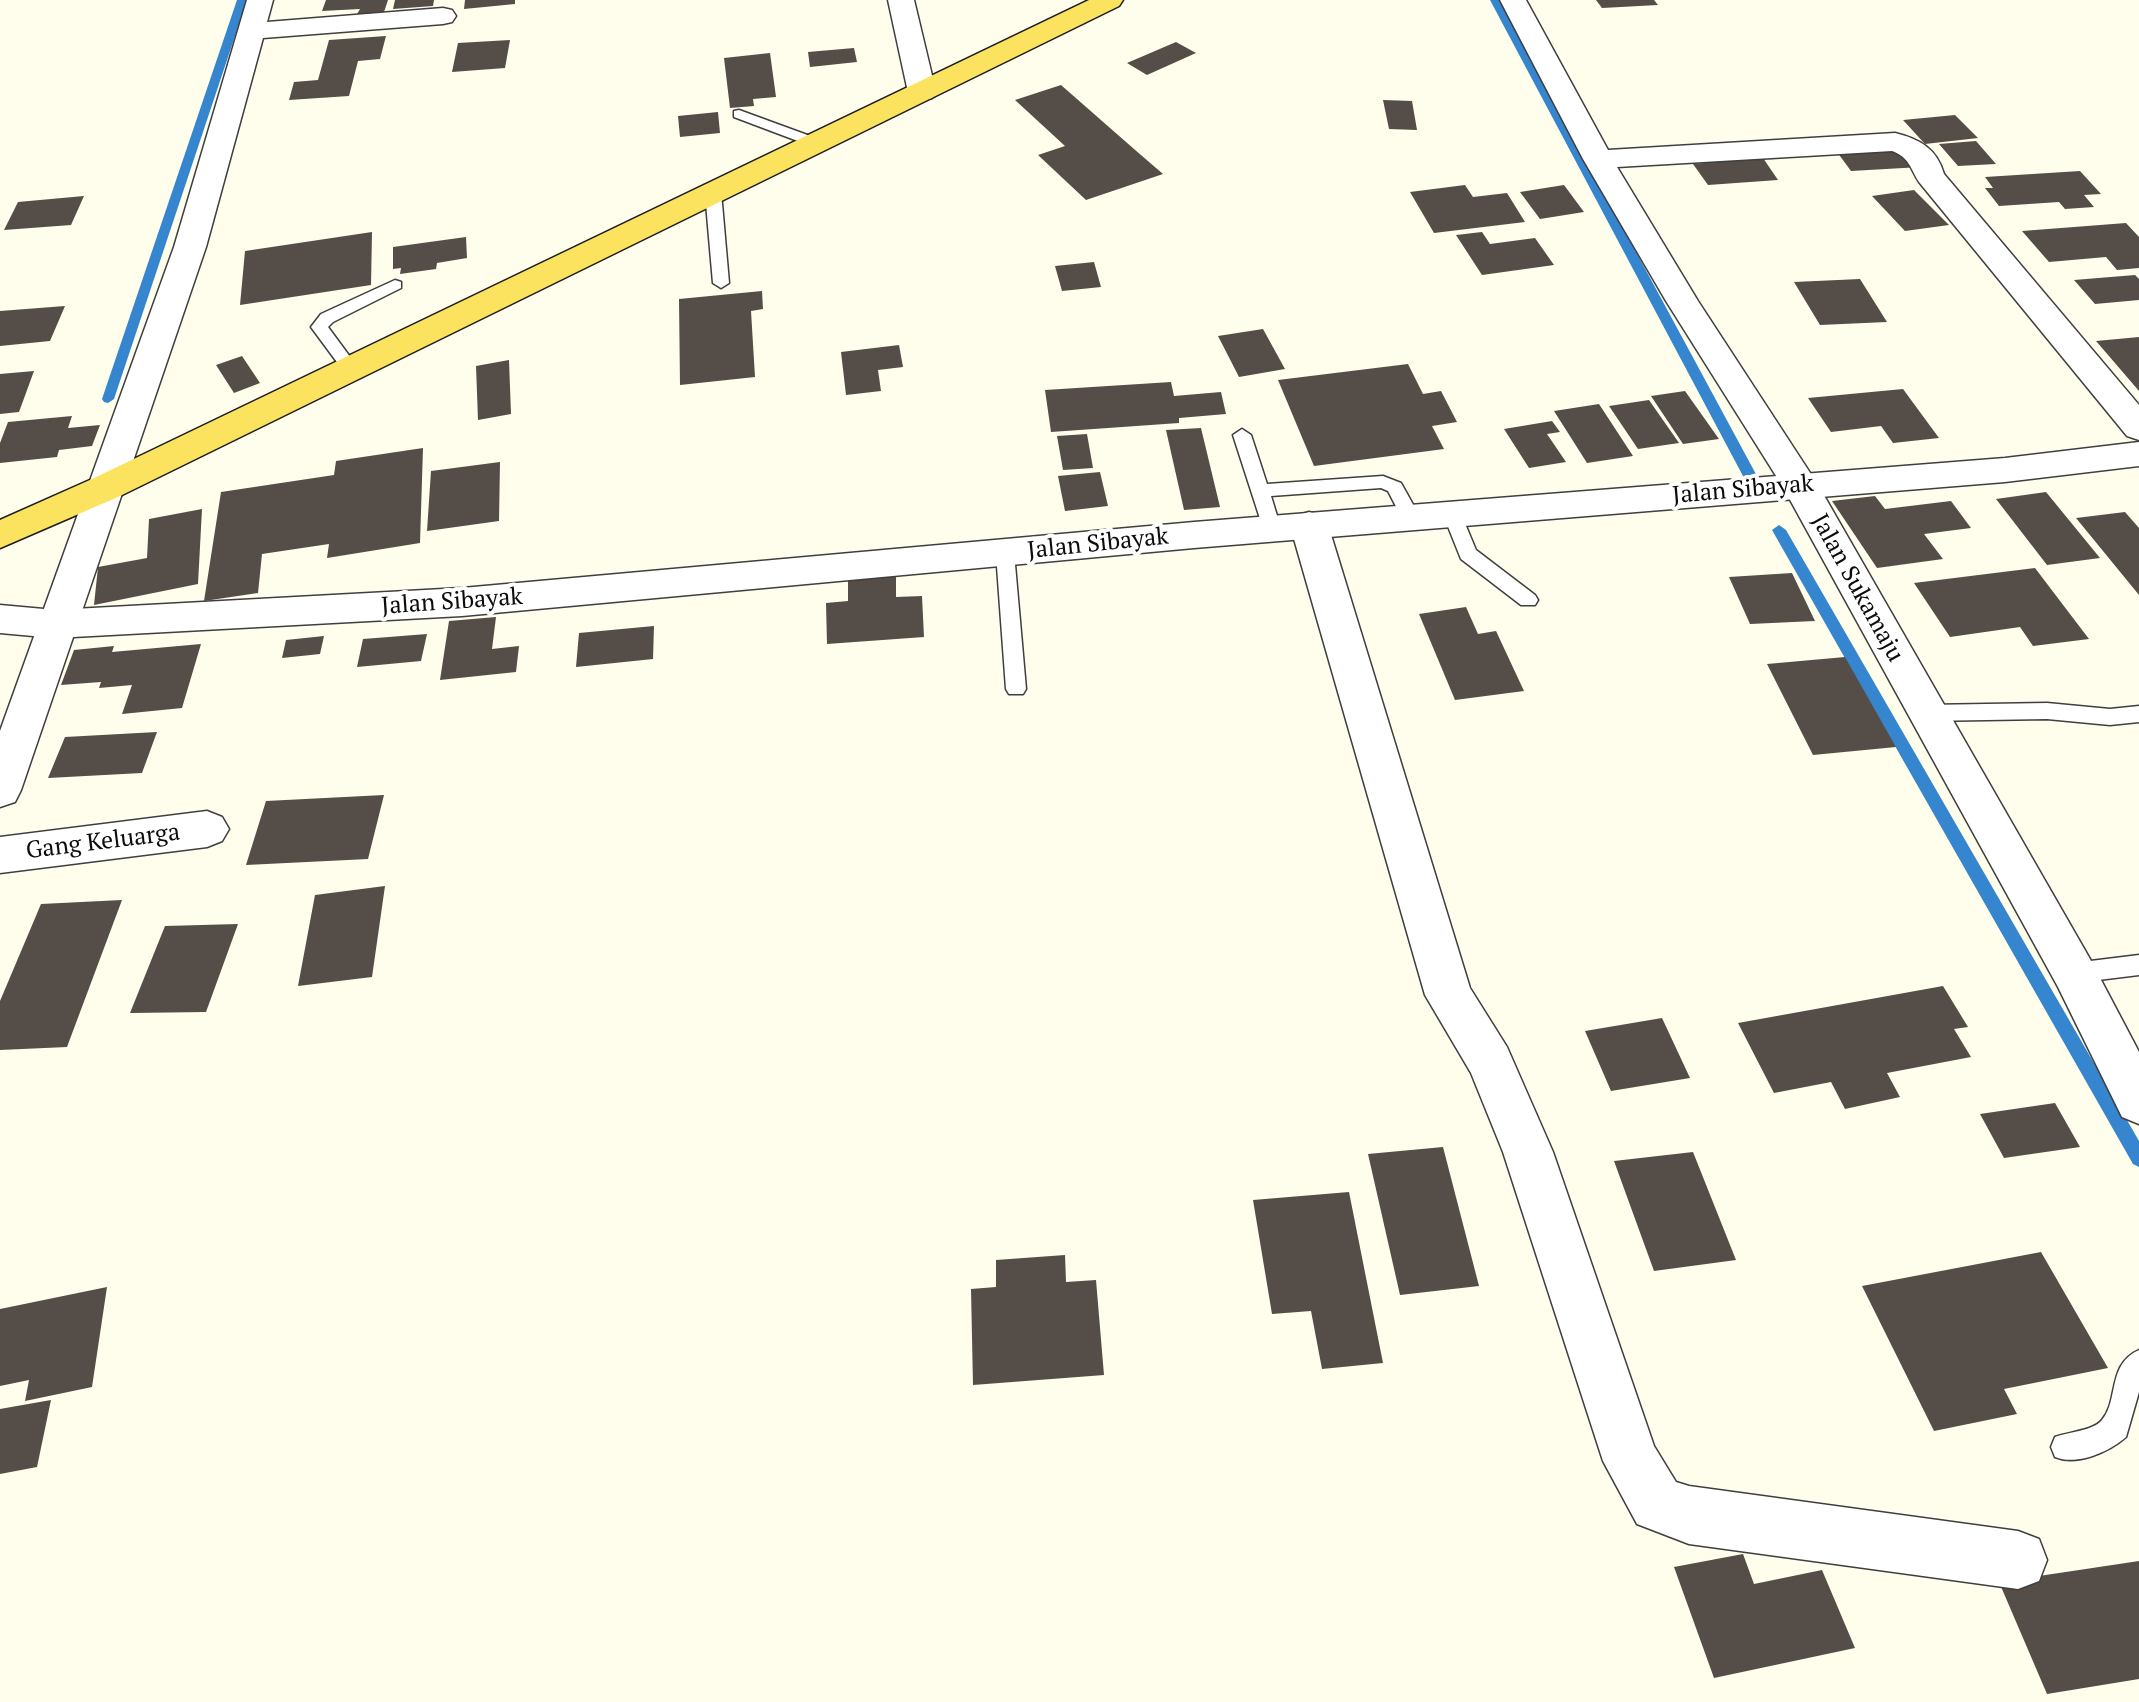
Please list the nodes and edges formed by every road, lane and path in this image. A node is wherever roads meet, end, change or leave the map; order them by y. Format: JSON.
{"nodes":[{"id":1,"x":260,"y":0,"type":"edge"},
{"id":2,"x":901,"y":0,"type":"edge"},
{"id":3,"x":1110,"y":0,"type":"edge"},
{"id":4,"x":1513,"y":0,"type":"edge"},
{"id":5,"x":443,"y":16,"type":"dead end"},
{"id":6,"x":250,"y":31,"type":"junction"},
{"id":7,"x":922,"y":92,"type":"junction"},
{"id":8,"x":739,"y":114,"type":"dead end"},
{"id":9,"x":816,"y":143,"type":"junction"},
{"id":10,"x":1598,"y":159,"type":"junction"},
{"id":11,"x":713,"y":192,"type":"junction"},
{"id":12,"x":721,"y":283,"type":"dead end"},
{"id":13,"x":395,"y":285,"type":"dead end"},
{"id":14,"x":351,"y":369,"type":"junction"},
{"id":15,"x":2139,"y":428,"type":"edge"},
{"id":16,"x":1242,"y":435,"type":"dead end"},
{"id":17,"x":2139,"y":454,"type":"edge"},
{"id":18,"x":1800,"y":485,"type":"junction"},
{"id":19,"x":105,"y":488,"type":"junction"},
{"id":20,"x":1260,"y":491,"type":"junction"},
{"id":21,"x":1452,"y":514,"type":"junction"},
{"id":22,"x":1411,"y":517,"type":"junction"},
{"id":23,"x":1290,"y":527,"type":"junction"},
{"id":24,"x":0,"y":535,"type":"edge"},
{"id":25,"x":1005,"y":553,"type":"junction"},
{"id":26,"x":1528,"y":600,"type":"dead end"},
{"id":27,"x":0,"y":619,"type":"edge"},
{"id":28,"x":55,"y":624,"type":"junction"},
{"id":29,"x":1016,"y":689,"type":"dead end"},
{"id":30,"x":1926,"y":713,"type":"junction"},
{"id":31,"x":2139,"y":714,"type":"edge"},
{"id":32,"x":0,"y":790,"type":"edge"},
{"id":33,"x":207,"y":829,"type":"dead end"},
{"id":34,"x":0,"y":855,"type":"edge"},
{"id":35,"x":2139,"y":965,"type":"edge"},
{"id":36,"x":2074,"y":973,"type":"junction"},
{"id":37,"x":2139,"y":1101,"type":"edge"},
{"id":38,"x":2139,"y":1364,"type":"edge"},
{"id":39,"x":2065,"y":1447,"type":"dead end"},
{"id":40,"x":2018,"y":1560,"type":"dead end"}],
"edges":[{"from":1,"to":6,"type":"street"},
{"from":2,"to":7,"type":"street"},
{"from":3,"to":7,"type":"main road"},
{"from":4,"to":10,"type":"street","name":"Jalan Sukamaju"},
{"from":5,"to":6,"type":"street"},
{"from":6,"to":19,"type":"street"},
{"from":7,"to":9,"type":"main road"},
{"from":8,"to":9,"type":"lane"},
{"from":9,"to":11,"type":"main road"},
{"from":10,"to":15,"type":"street"},
{"from":10,"to":18,"type":"street","name":"Jalan Sukamaju"},
{"from":11,"to":12,"type":"lane"},
{"from":11,"to":14,"type":"main road"},
{"from":13,"to":14,"type":"lane"},
{"from":14,"to":19,"type":"main road"},
{"from":16,"to":20,"type":"lane"},
{"from":17,"to":18,"type":"street","name":"Jalan Sibayak"},
{"from":18,"to":21,"type":"street","name":"Jalan Sibayak"},
{"from":18,"to":30,"type":"street","name":"Jalan Sukamaju"},
{"from":19,"to":24,"type":"main road"},
{"from":19,"to":28,"type":"street"},
{"from":20,"to":22,"type":"lane"},
{"from":20,"to":23,"type":"lane"},
{"from":21,"to":22,"type":"street","name":"Jalan Sibayak"},
{"from":21,"to":26,"type":"lane"},
{"from":22,"to":23,"type":"street","name":"Jalan Sibayak"},
{"from":23,"to":25,"type":"street","name":"Jalan Sibayak"},
{"from":23,"to":40,"type":"street"},
{"from":25,"to":28,"type":"street","name":"Jalan Sibayak"},
{"from":25,"to":29,"type":"lane"},
{"from":27,"to":28,"type":"street","name":"Jalan Sibayak"},
{"from":28,"to":32,"type":"street"},
{"from":30,"to":31,"type":"lane"},
{"from":30,"to":36,"type":"street","name":"Jalan Sukamaju"},
{"from":33,"to":34,"type":"street","name":"Gang Keluarga"},
{"from":35,"to":36,"type":"lane"},
{"from":36,"to":37,"type":"street","name":"Jalan Sukamaju"},
{"from":38,"to":39,"type":"lane"}]}
